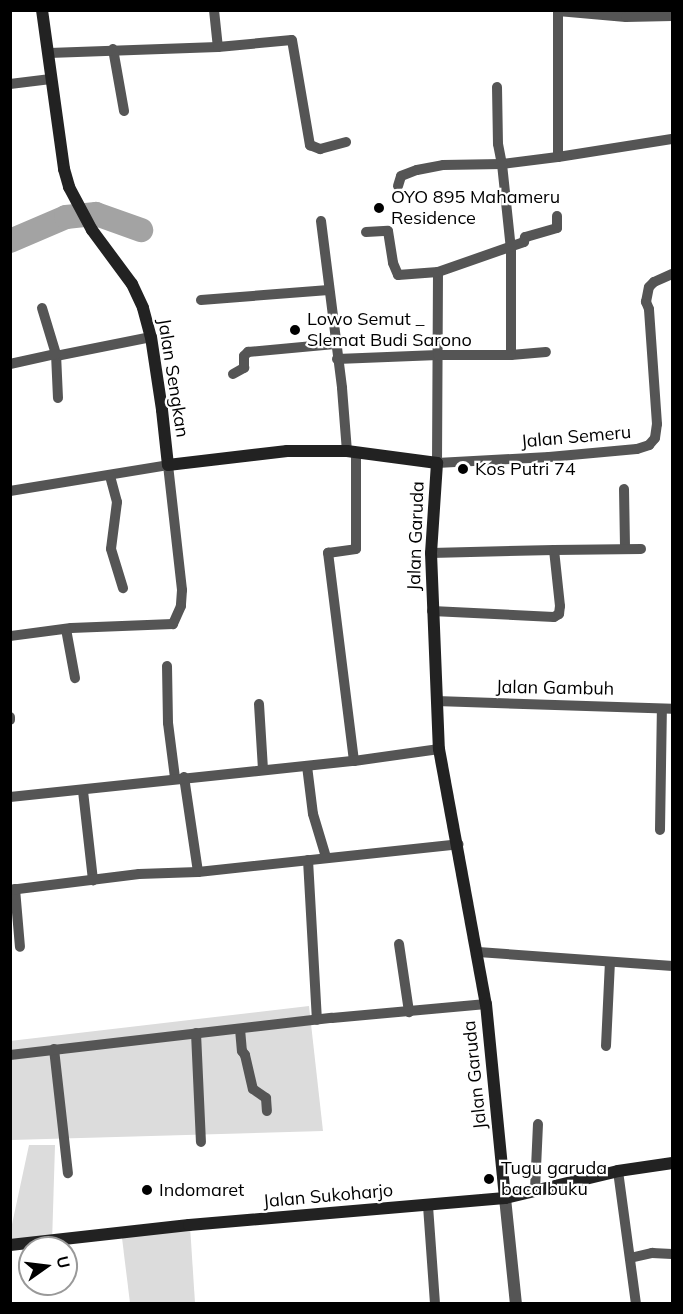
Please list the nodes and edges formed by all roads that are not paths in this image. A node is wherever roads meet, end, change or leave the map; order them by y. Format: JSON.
{"nodes":[{"id":1,"x":42,"y":10,"type":"edge"},
{"id":2,"x":214,"y":10,"type":"edge"},
{"id":3,"x":558,"y":11,"type":"edge"},
{"id":4,"x":672,"y":16,"type":"edge"},
{"id":5,"x":218,"y":47,"type":"junction"},
{"id":6,"x":113,"y":49,"type":"junction"},
{"id":7,"x":49,"y":53,"type":"junction"},
{"id":8,"x":51,"y":79,"type":"junction"},
{"id":9,"x":10,"y":84,"type":"edge"},
{"id":10,"x":496,"y":87,"type":"dead end"},
{"id":11,"x":124,"y":111,"type":"dead end"},
{"id":12,"x":672,"y":139,"type":"edge"},
{"id":13,"x":346,"y":142,"type":"dead end"},
{"id":14,"x":558,"y":157,"type":"junction"},
{"id":15,"x":502,"y":164,"type":"junction"},
{"id":16,"x":398,"y":186,"type":"dead end"},
{"id":17,"x":557,"y":216,"type":"dead end"},
{"id":18,"x":321,"y":221,"type":"dead end"},
{"id":19,"x":366,"y":232,"type":"dead end"},
{"id":20,"x":510,"y":246,"type":"junction"},
{"id":21,"x":438,"y":272,"type":"junction"},
{"id":22,"x":672,"y":274,"type":"edge"},
{"id":23,"x":329,"y":290,"type":"junction"},
{"id":24,"x":201,"y":300,"type":"dead end"},
{"id":25,"x":42,"y":308,"type":"dead end"},
{"id":26,"x":151,"y":337,"type":"junction"},
{"id":27,"x":335,"y":344,"type":"junction"},
{"id":28,"x":546,"y":352,"type":"dead end"},
{"id":29,"x":56,"y":355,"type":"junction"},
{"id":30,"x":438,"y":355,"type":"junction"},
{"id":31,"x":511,"y":355,"type":"junction"},
{"id":32,"x":337,"y":360,"type":"junction"},
{"id":33,"x":10,"y":364,"type":"edge"},
{"id":34,"x":233,"y":374,"type":"dead end"},
{"id":35,"x":58,"y":398,"type":"dead end"},
{"id":36,"x":352,"y":451,"type":"junction"},
{"id":37,"x":437,"y":463,"type":"junction"},
{"id":38,"x":168,"y":465,"type":"junction"},
{"id":39,"x":110,"y":476,"type":"junction"},
{"id":40,"x":624,"y":489,"type":"dead end"},
{"id":41,"x":10,"y":491,"type":"edge"},
{"id":42,"x":625,"y":549,"type":"junction"},
{"id":43,"x":641,"y":549,"type":"dead end"},
{"id":44,"x":554,"y":550,"type":"junction"},
{"id":45,"x":431,"y":553,"type":"junction"},
{"id":46,"x":123,"y":588,"type":"dead end"},
{"id":47,"x":432,"y":611,"type":"junction"},
{"id":48,"x":66,"y":629,"type":"junction"},
{"id":49,"x":10,"y":636,"type":"edge"},
{"id":50,"x":167,"y":666,"type":"dead end"},
{"id":51,"x":75,"y":678,"type":"dead end"},
{"id":52,"x":436,"y":701,"type":"junction"},
{"id":53,"x":259,"y":704,"type":"dead end"},
{"id":54,"x":667,"y":709,"type":"edge"},
{"id":55,"x":439,"y":749,"type":"junction"},
{"id":56,"x":354,"y":761,"type":"junction"},
{"id":57,"x":307,"y":766,"type":"junction"},
{"id":58,"x":263,"y":770,"type":"junction"},
{"id":59,"x":180,"y":778,"type":"junction"},
{"id":60,"x":83,"y":791,"type":"junction"},
{"id":61,"x":10,"y":797,"type":"edge"},
{"id":62,"x":660,"y":830,"type":"dead end"},
{"id":63,"x":458,"y":844,"type":"junction"},
{"id":64,"x":326,"y":857,"type":"junction"},
{"id":65,"x":308,"y":860,"type":"junction"},
{"id":66,"x":198,"y":872,"type":"junction"},
{"id":67,"x":93,"y":880,"type":"junction"},
{"id":68,"x":13,"y":890,"type":"edge"},
{"id":69,"x":399,"y":944,"type":"dead end"},
{"id":70,"x":20,"y":947,"type":"dead end"},
{"id":71,"x":478,"y":952,"type":"junction"},
{"id":72,"x":610,"y":962,"type":"junction"},
{"id":73,"x":672,"y":966,"type":"edge"},
{"id":74,"x":486,"y":1004,"type":"junction"},
{"id":75,"x":409,"y":1012,"type":"junction"},
{"id":76,"x":316,"y":1020,"type":"junction"},
{"id":77,"x":240,"y":1029,"type":"junction"},
{"id":78,"x":196,"y":1033,"type":"junction"},
{"id":79,"x":606,"y":1046,"type":"dead end"},
{"id":80,"x":54,"y":1050,"type":"junction"},
{"id":81,"x":10,"y":1055,"type":"edge"},
{"id":82,"x":267,"y":1111,"type":"dead end"},
{"id":83,"x":538,"y":1124,"type":"dead end"},
{"id":84,"x":201,"y":1142,"type":"dead end"},
{"id":85,"x":672,"y":1163,"type":"edge"},
{"id":86,"x":618,"y":1171,"type":"junction"},
{"id":87,"x":68,"y":1173,"type":"dead end"},
{"id":88,"x":535,"y":1190,"type":"junction"},
{"id":89,"x":505,"y":1198,"type":"junction"},
{"id":90,"x":428,"y":1206,"type":"junction"},
{"id":91,"x":10,"y":1245,"type":"edge"},
{"id":92,"x":672,"y":1254,"type":"edge"},
{"id":93,"x":630,"y":1258,"type":"junction"},
{"id":94,"x":435,"y":1304,"type":"edge"},
{"id":95,"x":516,"y":1304,"type":"edge"},
{"id":96,"x":636,"y":1304,"type":"edge"}],
"edges":[{"from":1,"to":7,"type":"main road"},
{"from":2,"to":5,"type":"street"},
{"from":3,"to":4,"type":"street"},
{"from":3,"to":14,"type":"street"},
{"from":5,"to":6,"type":"street"},
{"from":5,"to":13,"type":"street"},
{"from":6,"to":7,"type":"street"},
{"from":6,"to":11,"type":"street"},
{"from":7,"to":8,"type":"main road"},
{"from":8,"to":9,"type":"street"},
{"from":8,"to":26,"type":"main road","name":"Jalan Sengkan"},
{"from":10,"to":15,"type":"street"},
{"from":12,"to":14,"type":"street"},
{"from":14,"to":15,"type":"street"},
{"from":15,"to":16,"type":"street"},
{"from":15,"to":20,"type":"street"},
{"from":17,"to":20,"type":"street"},
{"from":18,"to":23,"type":"street"},
{"from":19,"to":21,"type":"street"},
{"from":20,"to":21,"type":"street"},
{"from":20,"to":31,"type":"street"},
{"from":21,"to":30,"type":"street"},
{"from":22,"to":37,"type":"street","name":"Jalan Semeru"},
{"from":23,"to":24,"type":"street"},
{"from":23,"to":27,"type":"street"},
{"from":25,"to":29,"type":"street"},
{"from":26,"to":29,"type":"street"},
{"from":26,"to":38,"type":"main road","name":"Jalan Sengkan"},
{"from":27,"to":32,"type":"street"},
{"from":27,"to":34,"type":"street"},
{"from":28,"to":31,"type":"street"},
{"from":29,"to":33,"type":"street"},
{"from":29,"to":35,"type":"street"},
{"from":30,"to":31,"type":"street"},
{"from":30,"to":32,"type":"street"},
{"from":30,"to":37,"type":"street"},
{"from":32,"to":36,"type":"street"},
{"from":36,"to":37,"type":"main road","name":"Jalan Garuda"},
{"from":36,"to":38,"type":"main road","name":"Jalan Garuda"},
{"from":36,"to":56,"type":"street"},
{"from":37,"to":45,"type":"main road","name":"Jalan Garuda"},
{"from":38,"to":39,"type":"street"},
{"from":38,"to":48,"type":"street"},
{"from":39,"to":41,"type":"street"},
{"from":39,"to":46,"type":"street"},
{"from":40,"to":42,"type":"street"},
{"from":42,"to":43,"type":"street"},
{"from":42,"to":44,"type":"street"},
{"from":44,"to":45,"type":"street"},
{"from":44,"to":47,"type":"street"},
{"from":45,"to":47,"type":"main road","name":"Jalan Garuda"},
{"from":47,"to":52,"type":"main road","name":"Jalan Garuda"},
{"from":48,"to":49,"type":"street"},
{"from":48,"to":51,"type":"street"},
{"from":50,"to":59,"type":"street"},
{"from":52,"to":54,"type":"street","name":"Jalan Gambuh"},
{"from":52,"to":55,"type":"main road","name":"Jalan Garuda"},
{"from":53,"to":58,"type":"street"},
{"from":54,"to":62,"type":"street"},
{"from":55,"to":56,"type":"street"},
{"from":55,"to":63,"type":"main road","name":"Jalan Garuda"},
{"from":56,"to":57,"type":"street"},
{"from":57,"to":58,"type":"street"},
{"from":57,"to":64,"type":"street"},
{"from":58,"to":59,"type":"street"},
{"from":59,"to":60,"type":"street"},
{"from":59,"to":66,"type":"street"},
{"from":60,"to":61,"type":"street"},
{"from":60,"to":67,"type":"street"},
{"from":63,"to":64,"type":"street"},
{"from":63,"to":71,"type":"main road","name":"Jalan Garuda"},
{"from":64,"to":65,"type":"street"},
{"from":65,"to":66,"type":"street"},
{"from":65,"to":76,"type":"street"},
{"from":66,"to":67,"type":"street"},
{"from":67,"to":68,"type":"street"},
{"from":68,"to":70,"type":"street"},
{"from":69,"to":75,"type":"street"},
{"from":71,"to":72,"type":"street"},
{"from":71,"to":74,"type":"main road","name":"Jalan Garuda"},
{"from":72,"to":73,"type":"street"},
{"from":72,"to":79,"type":"street"},
{"from":74,"to":75,"type":"street"},
{"from":74,"to":89,"type":"main road","name":"Jalan Garuda"},
{"from":75,"to":76,"type":"street"},
{"from":76,"to":77,"type":"street"},
{"from":77,"to":78,"type":"street"},
{"from":77,"to":82,"type":"street"},
{"from":78,"to":80,"type":"street"},
{"from":78,"to":84,"type":"street"},
{"from":80,"to":81,"type":"street"},
{"from":80,"to":87,"type":"street"},
{"from":83,"to":88,"type":"street"},
{"from":85,"to":86,"type":"main road","name":"Jalan Sukoharjo"},
{"from":86,"to":88,"type":"main road","name":"Jalan Sukoharjo"},
{"from":86,"to":93,"type":"street"},
{"from":88,"to":89,"type":"main road","name":"Jalan Sukoharjo"},
{"from":89,"to":90,"type":"main road","name":"Jalan Sukoharjo"},
{"from":89,"to":95,"type":"street","name":"Jalan Garuda"},
{"from":90,"to":91,"type":"main road","name":"Jalan Sukoharjo"},
{"from":90,"to":94,"type":"street"},
{"from":92,"to":93,"type":"street"},
{"from":93,"to":96,"type":"street"}]}
